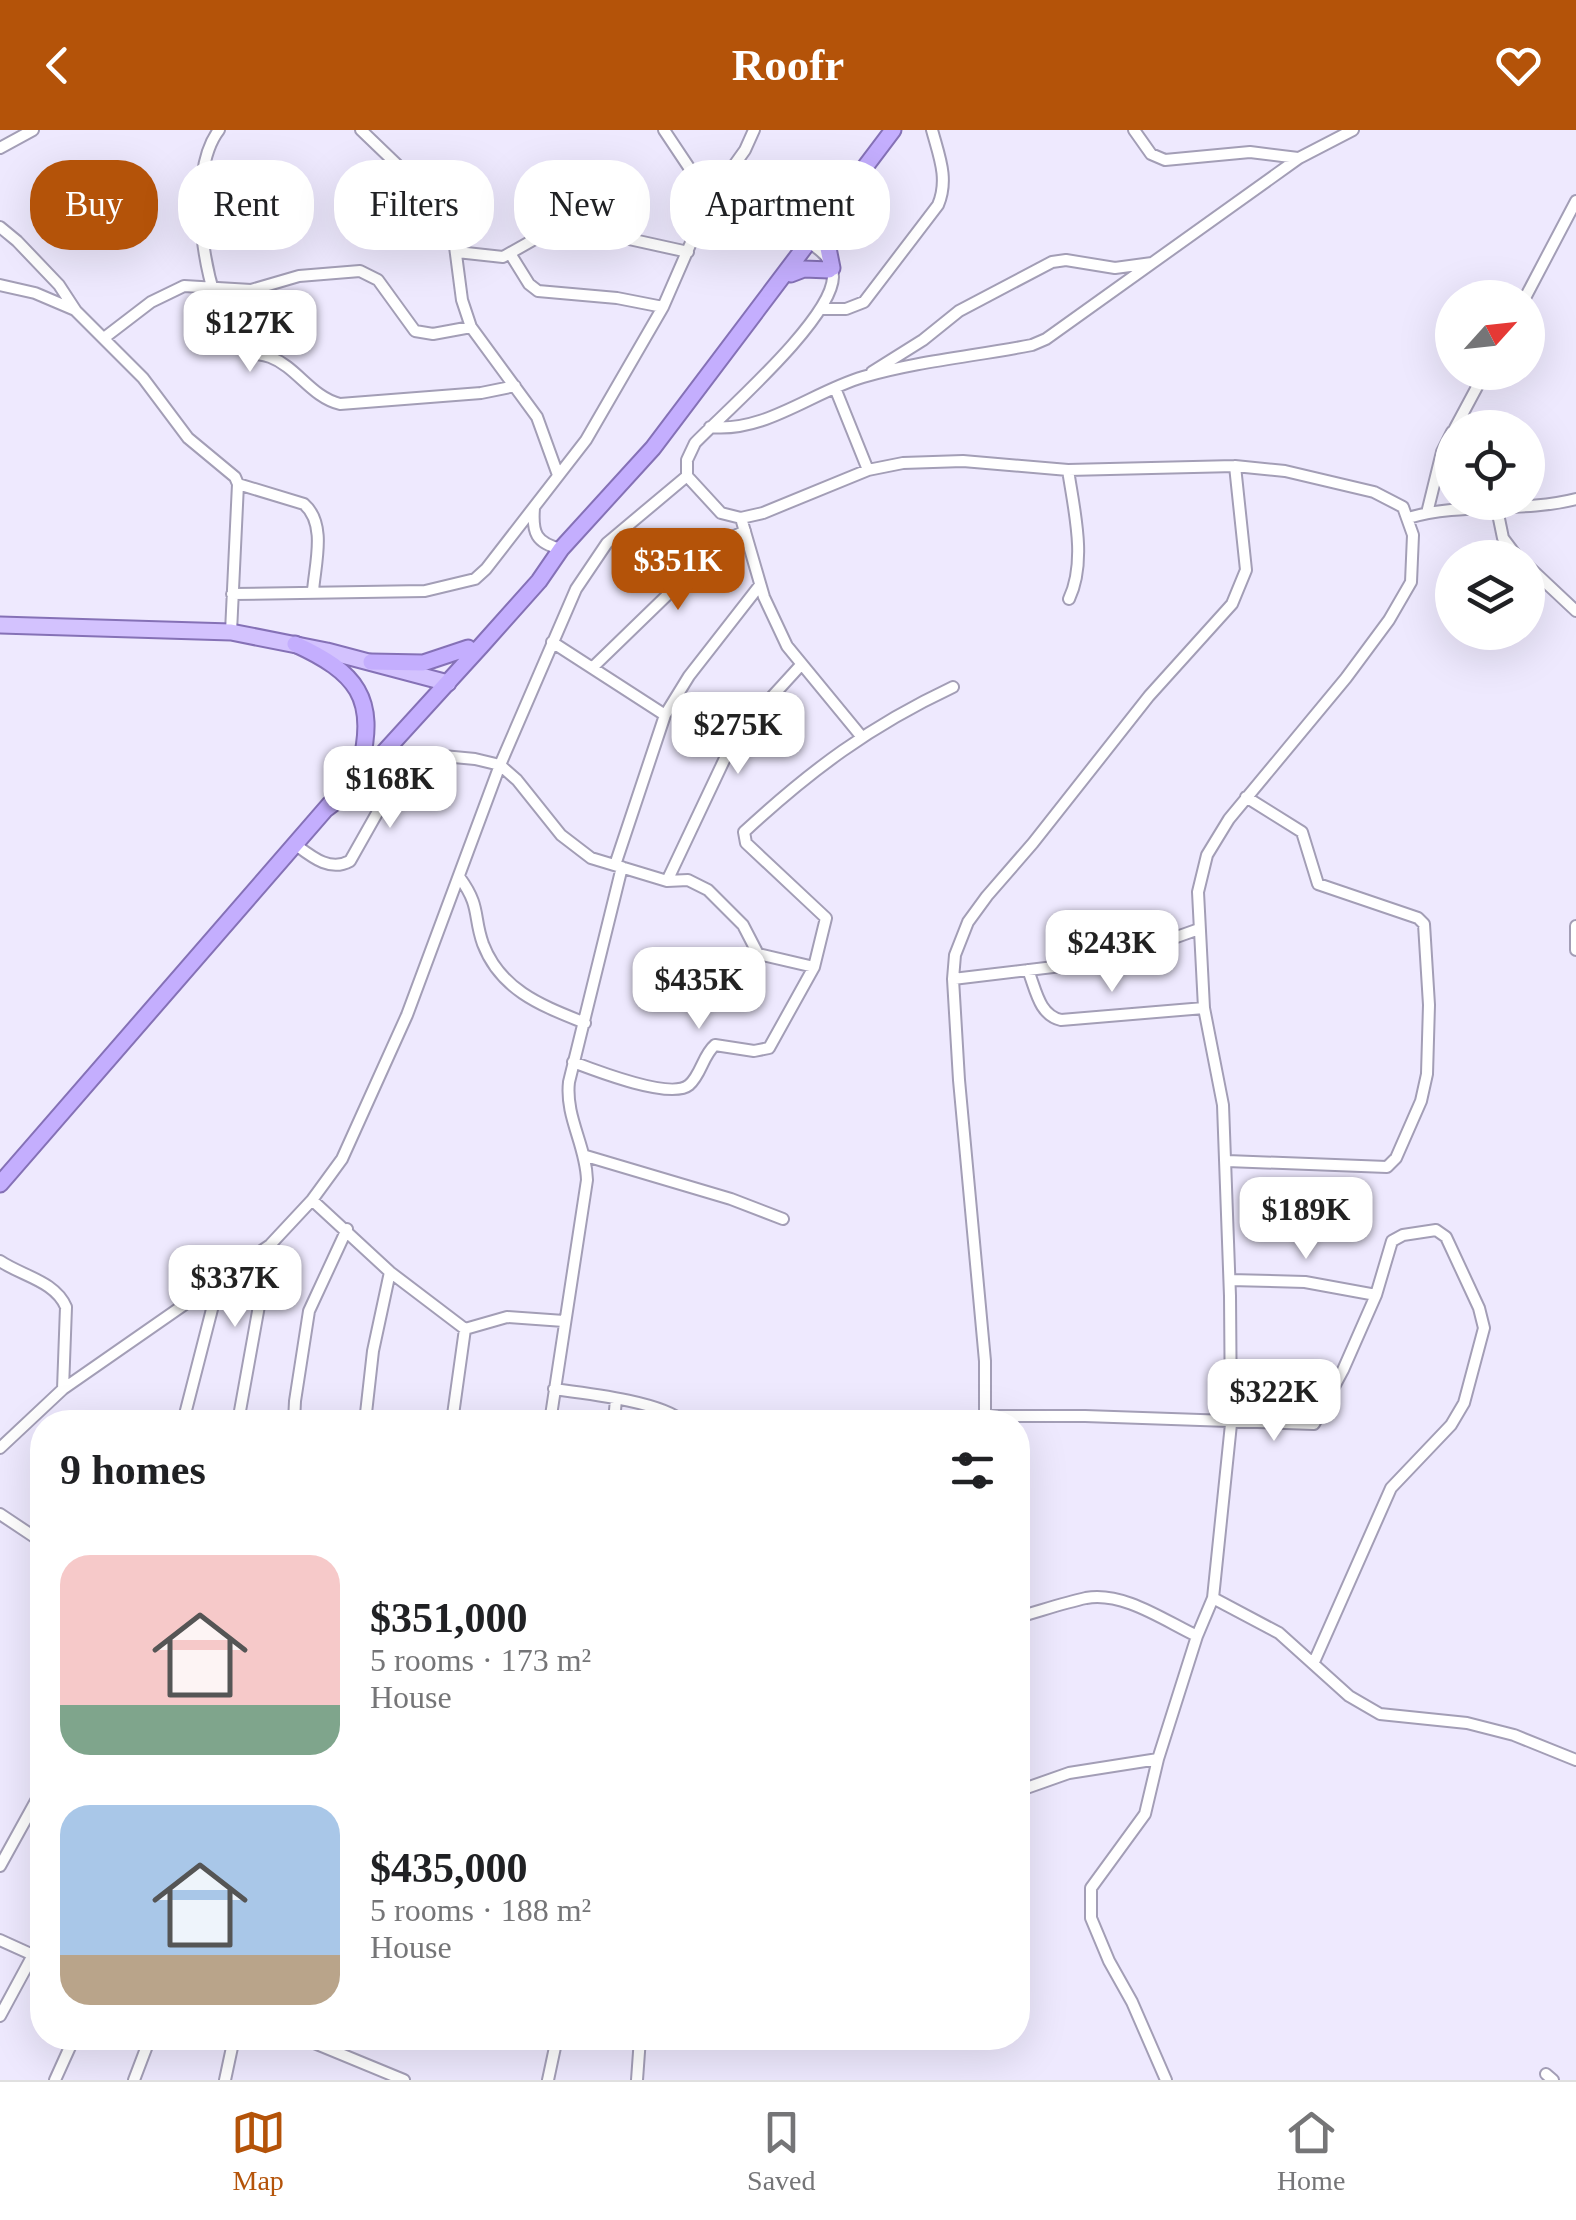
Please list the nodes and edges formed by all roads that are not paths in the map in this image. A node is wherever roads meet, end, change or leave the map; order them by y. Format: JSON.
{"nodes":[{"id":1,"x":33,"y":130,"type":"edge"},
{"id":2,"x":219,"y":130,"type":"edge"},
{"id":3,"x":362,"y":130,"type":"edge"},
{"id":4,"x":664,"y":130,"type":"edge"},
{"id":5,"x":754,"y":130,"type":"edge"},
{"id":6,"x":894,"y":130,"type":"edge"},
{"id":7,"x":932,"y":130,"type":"edge"},
{"id":8,"x":1134,"y":130,"type":"edge"},
{"id":9,"x":1352,"y":130,"type":"edge"},
{"id":10,"x":0,"y":148,"type":"edge"},
{"id":11,"x":1299,"y":158,"type":"junction"},
{"id":12,"x":684,"y":160,"type":"edge"},
{"id":13,"x":738,"y":160,"type":"edge"},
{"id":14,"x":872,"y":160,"type":"edge"},
{"id":15,"x":873,"y":160,"type":"edge"},
{"id":16,"x":1576,"y":201,"type":"edge"},
{"id":17,"x":0,"y":227,"type":"edge"},
{"id":18,"x":805,"y":250,"type":"edge"},
{"id":19,"x":806,"y":250,"type":"edge"},
{"id":20,"x":812,"y":250,"type":"edge"},
{"id":21,"x":828,"y":250,"type":"edge"},
{"id":22,"x":457,"y":252,"type":"junction"},
{"id":23,"x":688,"y":252,"type":"joint"},
{"id":24,"x":511,"y":255,"type":"junction"},
{"id":25,"x":1158,"y":262,"type":"junction"},
{"id":26,"x":831,"y":272,"type":"junction"},
{"id":27,"x":791,"y":274,"type":"junction"},
{"id":28,"x":1534,"y":280,"type":"edge"},
{"id":29,"x":0,"y":285,"type":"edge"},
{"id":30,"x":213,"y":286,"type":"junction"},
{"id":31,"x":663,"y":307,"type":"junction"},
{"id":32,"x":823,"y":309,"type":"junction"},
{"id":33,"x":76,"y":310,"type":"junction"},
{"id":34,"x":471,"y":327,"type":"junction"},
{"id":35,"x":104,"y":338,"type":"junction"},
{"id":36,"x":710,"y":376,"type":"junction"},
{"id":37,"x":863,"y":378,"type":"junction"},
{"id":38,"x":515,"y":386,"type":"junction"},
{"id":39,"x":834,"y":388,"type":"junction"},
{"id":40,"x":710,"y":427,"type":"junction"},
{"id":41,"x":1236,"y":466,"type":"junction"},
{"id":42,"x":868,"y":470,"type":"junction"},
{"id":43,"x":1068,"y":470,"type":"junction"},
{"id":44,"x":558,"y":476,"type":"junction"},
{"id":45,"x":687,"y":476,"type":"junction"},
{"id":46,"x":1435,"y":480,"type":"edge"},
{"id":47,"x":238,"y":484,"type":"junction"},
{"id":48,"x":1576,"y":498,"type":"edge"},
{"id":49,"x":1545,"y":502,"type":"edge"},
{"id":50,"x":534,"y":507,"type":"junction"},
{"id":51,"x":1427,"y":512,"type":"junction"},
{"id":52,"x":1435,"y":512,"type":"edge"},
{"id":53,"x":741,"y":518,"type":"junction"},
{"id":54,"x":1408,"y":518,"type":"junction"},
{"id":55,"x":745,"y":531,"type":"junction"},
{"id":56,"x":562,"y":549,"type":"junction"},
{"id":57,"x":548,"y":565,"type":"junction"},
{"id":58,"x":1545,"y":582,"type":"edge"},
{"id":59,"x":760,"y":586,"type":"junction"},
{"id":60,"x":313,"y":591,"type":"junction"},
{"id":61,"x":232,"y":594,"type":"junction"},
{"id":62,"x":1070,"y":599,"type":"dead end"},
{"id":63,"x":1576,"y":612,"type":"edge"},
{"id":64,"x":0,"y":625,"type":"edge"},
{"id":65,"x":231,"y":632,"type":"junction"},
{"id":66,"x":552,"y":642,"type":"junction"},
{"id":67,"x":295,"y":644,"type":"junction"},
{"id":68,"x":468,"y":648,"type":"junction"},
{"id":69,"x":371,"y":662,"type":"junction"},
{"id":70,"x":800,"y":666,"type":"junction"},
{"id":71,"x":592,"y":668,"type":"junction"},
{"id":72,"x":443,"y":681,"type":"junction"},
{"id":73,"x":953,"y":687,"type":"dead end"},
{"id":74,"x":665,"y":716,"type":"junction"},
{"id":75,"x":861,"y":736,"type":"junction"},
{"id":76,"x":360,"y":766,"type":"junction"},
{"id":77,"x":500,"y":766,"type":"junction"},
{"id":78,"x":1246,"y":797,"type":"junction"},
{"id":79,"x":326,"y":809,"type":"junction"},
{"id":80,"x":296,"y":846,"type":"junction"},
{"id":81,"x":618,"y":866,"type":"junction"},
{"id":82,"x":460,"y":878,"type":"junction"},
{"id":83,"x":667,"y":881,"type":"junction"},
{"id":84,"x":1576,"y":926,"type":"edge"},
{"id":85,"x":1199,"y":928,"type":"junction"},
{"id":86,"x":1576,"y":950,"type":"edge"},
{"id":87,"x":814,"y":967,"type":"junction"},
{"id":88,"x":1028,"y":970,"type":"junction"},
{"id":89,"x":953,"y":978,"type":"junction"},
{"id":90,"x":1204,"y":1008,"type":"junction"},
{"id":91,"x":585,"y":1023,"type":"junction"},
{"id":92,"x":574,"y":1062,"type":"junction"},
{"id":93,"x":586,"y":1156,"type":"junction"},
{"id":94,"x":1226,"y":1162,"type":"junction"},
{"id":95,"x":0,"y":1184,"type":"edge"},
{"id":96,"x":312,"y":1200,"type":"junction"},
{"id":97,"x":783,"y":1220,"type":"dead end"},
{"id":98,"x":347,"y":1229,"type":"junction"},
{"id":99,"x":270,"y":1244,"type":"junction"},
{"id":100,"x":0,"y":1262,"type":"edge"},
{"id":101,"x":390,"y":1272,"type":"junction"},
{"id":102,"x":220,"y":1277,"type":"junction"},
{"id":103,"x":1230,"y":1280,"type":"junction"},
{"id":104,"x":1376,"y":1295,"type":"junction"},
{"id":105,"x":564,"y":1321,"type":"junction"},
{"id":106,"x":465,"y":1329,"type":"junction"},
{"id":107,"x":554,"y":1388,"type":"junction"},
{"id":108,"x":63,"y":1390,"type":"junction"},
{"id":109,"x":616,"y":1399,"type":"junction"},
{"id":110,"x":41,"y":1410,"type":"edge"},
{"id":111,"x":186,"y":1410,"type":"edge"},
{"id":112,"x":240,"y":1410,"type":"edge"},
{"id":113,"x":295,"y":1410,"type":"edge"},
{"id":114,"x":366,"y":1410,"type":"edge"},
{"id":115,"x":454,"y":1410,"type":"edge"},
{"id":116,"x":551,"y":1410,"type":"edge"},
{"id":117,"x":615,"y":1410,"type":"edge"},
{"id":118,"x":657,"y":1410,"type":"edge"},
{"id":119,"x":984,"y":1410,"type":"edge"},
{"id":120,"x":1030,"y":1418,"type":"edge"},
{"id":121,"x":30,"y":1420,"type":"edge"},
{"id":122,"x":1231,"y":1424,"type":"junction"},
{"id":123,"x":0,"y":1448,"type":"edge"},
{"id":124,"x":2,"y":1520,"type":"edge"},
{"id":125,"x":30,"y":1535,"type":"edge"},
{"id":126,"x":1213,"y":1598,"type":"junction"},
{"id":127,"x":1030,"y":1614,"type":"edge"},
{"id":128,"x":1197,"y":1636,"type":"junction"},
{"id":129,"x":1314,"y":1662,"type":"junction"},
{"id":130,"x":1158,"y":1759,"type":"junction"},
{"id":131,"x":1576,"y":1760,"type":"edge"},
{"id":132,"x":1030,"y":1787,"type":"edge"},
{"id":133,"x":30,"y":1812,"type":"edge"},
{"id":134,"x":0,"y":1866,"type":"edge"},
{"id":135,"x":0,"y":1940,"type":"edge"},
{"id":136,"x":30,"y":1953,"type":"edge"},
{"id":137,"x":30,"y":1969,"type":"edge"},
{"id":138,"x":0,"y":2016,"type":"edge"},
{"id":139,"x":69,"y":2050,"type":"edge"},
{"id":140,"x":145,"y":2050,"type":"edge"},
{"id":141,"x":231,"y":2050,"type":"edge"},
{"id":142,"x":331,"y":2050,"type":"edge"},
{"id":143,"x":554,"y":2050,"type":"edge"},
{"id":144,"x":639,"y":2050,"type":"edge"},
{"id":145,"x":55,"y":2080,"type":"edge"},
{"id":146,"x":134,"y":2080,"type":"edge"},
{"id":147,"x":225,"y":2080,"type":"edge"},
{"id":148,"x":404,"y":2080,"type":"edge"},
{"id":149,"x":548,"y":2080,"type":"edge"},
{"id":150,"x":638,"y":2080,"type":"edge"},
{"id":151,"x":1166,"y":2080,"type":"edge"}],
"edges":[{"from":1,"to":10,"type":"street"},
{"from":2,"to":30,"type":"street"},
{"from":3,"to":22,"type":"street"},
{"from":4,"to":12,"type":"street"},
{"from":5,"to":13,"type":"street"},
{"from":6,"to":14,"type":"highway"},
{"from":6,"to":15,"type":"highway"},
{"from":7,"to":32,"type":"street"},
{"from":8,"to":11,"type":"street"},
{"from":9,"to":11,"type":"street"},
{"from":11,"to":25,"type":"street"},
{"from":16,"to":28,"type":"street"},
{"from":17,"to":33,"type":"street"},
{"from":18,"to":36,"type":"highway"},
{"from":19,"to":27,"type":"highway"},
{"from":20,"to":26,"type":"street"},
{"from":21,"to":26,"type":"highway"},
{"from":22,"to":24,"type":"street"},
{"from":22,"to":34,"type":"street"},
{"from":23,"to":24,"type":"street"},
{"from":23,"to":31,"type":"street"},
{"from":24,"to":31,"type":"street"},
{"from":25,"to":37,"type":"street"},
{"from":25,"to":37,"type":"street"},
{"from":26,"to":27,"type":"highway"},
{"from":26,"to":32,"type":"street"},
{"from":27,"to":36,"type":"highway"},
{"from":29,"to":33,"type":"street"},
{"from":30,"to":34,"type":"street"},
{"from":30,"to":35,"type":"street"},
{"from":30,"to":38,"type":"street"},
{"from":31,"to":44,"type":"street"},
{"from":32,"to":40,"type":"street"},
{"from":33,"to":35,"type":"street"},
{"from":34,"to":38,"type":"street"},
{"from":35,"to":47,"type":"street"},
{"from":36,"to":56,"type":"highway"},
{"from":37,"to":39,"type":"street"},
{"from":38,"to":44,"type":"street"},
{"from":39,"to":40,"type":"street"},
{"from":39,"to":42,"type":"street"},
{"from":40,"to":45,"type":"street"},
{"from":41,"to":43,"type":"street"},
{"from":41,"to":54,"type":"street"},
{"from":41,"to":89,"type":"street"},
{"from":42,"to":43,"type":"street"},
{"from":42,"to":53,"type":"street"},
{"from":43,"to":62,"type":"street"},
{"from":44,"to":50,"type":"street"},
{"from":45,"to":53,"type":"street"},
{"from":45,"to":66,"type":"street"},
{"from":46,"to":51,"type":"street"},
{"from":47,"to":60,"type":"street"},
{"from":47,"to":61,"type":"street"},
{"from":48,"to":49,"type":"street"},
{"from":50,"to":56,"type":"street"},
{"from":50,"to":60,"type":"street"},
{"from":51,"to":52,"type":"street"},
{"from":51,"to":54,"type":"street"},
{"from":53,"to":55,"type":"street"},
{"from":54,"to":78,"type":"street"},
{"from":55,"to":59,"type":"street"},
{"from":55,"to":71,"type":"street"},
{"from":56,"to":57,"type":"highway"},
{"from":57,"to":68,"type":"highway"},
{"from":57,"to":72,"type":"highway"},
{"from":58,"to":63,"type":"street"},
{"from":59,"to":70,"type":"street"},
{"from":59,"to":74,"type":"street"},
{"from":60,"to":61,"type":"street"},
{"from":61,"to":65,"type":"street"},
{"from":64,"to":65,"type":"main road"},
{"from":65,"to":67,"type":"main road"},
{"from":66,"to":71,"type":"street"},
{"from":66,"to":77,"type":"street"},
{"from":67,"to":69,"type":"main road"},
{"from":67,"to":76,"type":"highway"},
{"from":68,"to":69,"type":"highway"},
{"from":68,"to":72,"type":"highway"},
{"from":69,"to":72,"type":"main road"},
{"from":70,"to":75,"type":"street"},
{"from":70,"to":83,"type":"street"},
{"from":71,"to":74,"type":"street"},
{"from":72,"to":76,"type":"highway"},
{"from":72,"to":79,"type":"highway"},
{"from":73,"to":75,"type":"street"},
{"from":74,"to":81,"type":"street"},
{"from":75,"to":87,"type":"street"},
{"from":76,"to":79,"type":"highway"},
{"from":77,"to":80,"type":"street"},
{"from":77,"to":81,"type":"street"},
{"from":77,"to":82,"type":"street"},
{"from":78,"to":85,"type":"street"},
{"from":78,"to":94,"type":"street"},
{"from":79,"to":80,"type":"highway"},
{"from":80,"to":95,"type":"highway"},
{"from":81,"to":83,"type":"street"},
{"from":81,"to":91,"type":"street"},
{"from":82,"to":91,"type":"street"},
{"from":82,"to":96,"type":"street"},
{"from":83,"to":87,"type":"street"},
{"from":84,"to":86,"type":"street"},
{"from":85,"to":88,"type":"street"},
{"from":85,"to":90,"type":"street"},
{"from":87,"to":92,"type":"street"},
{"from":88,"to":89,"type":"street"},
{"from":88,"to":90,"type":"street"},
{"from":89,"to":119,"type":"street"},
{"from":90,"to":94,"type":"street"},
{"from":91,"to":92,"type":"street"},
{"from":92,"to":93,"type":"street"},
{"from":93,"to":97,"type":"street"},
{"from":93,"to":105,"type":"street"},
{"from":94,"to":103,"type":"street"},
{"from":96,"to":98,"type":"street"},
{"from":96,"to":99,"type":"street"},
{"from":98,"to":101,"type":"street"},
{"from":98,"to":113,"type":"street"},
{"from":99,"to":102,"type":"street"},
{"from":99,"to":112,"type":"street"},
{"from":100,"to":108,"type":"street"},
{"from":101,"to":106,"type":"street"},
{"from":101,"to":114,"type":"street"},
{"from":102,"to":108,"type":"street"},
{"from":102,"to":111,"type":"street"},
{"from":103,"to":104,"type":"street"},
{"from":103,"to":122,"type":"street"},
{"from":104,"to":122,"type":"street"},
{"from":104,"to":129,"type":"street"},
{"from":105,"to":106,"type":"street"},
{"from":105,"to":107,"type":"street"},
{"from":106,"to":115,"type":"street"},
{"from":107,"to":109,"type":"street"},
{"from":107,"to":116,"type":"street"},
{"from":108,"to":110,"type":"street"},
{"from":109,"to":117,"type":"street"},
{"from":109,"to":118,"type":"street"},
{"from":120,"to":122,"type":"street"},
{"from":121,"to":123,"type":"street"},
{"from":122,"to":126,"type":"street"},
{"from":124,"to":125,"type":"street"},
{"from":126,"to":128,"type":"street"},
{"from":126,"to":129,"type":"street"},
{"from":127,"to":128,"type":"street"},
{"from":128,"to":130,"type":"street"},
{"from":129,"to":131,"type":"street"},
{"from":130,"to":132,"type":"street"},
{"from":130,"to":151,"type":"street"},
{"from":133,"to":134,"type":"street"},
{"from":135,"to":136,"type":"street"},
{"from":137,"to":138,"type":"street"},
{"from":139,"to":145,"type":"street"},
{"from":140,"to":146,"type":"street"},
{"from":141,"to":147,"type":"street"},
{"from":142,"to":148,"type":"street"},
{"from":143,"to":149,"type":"street"},
{"from":144,"to":150,"type":"street"}]}
